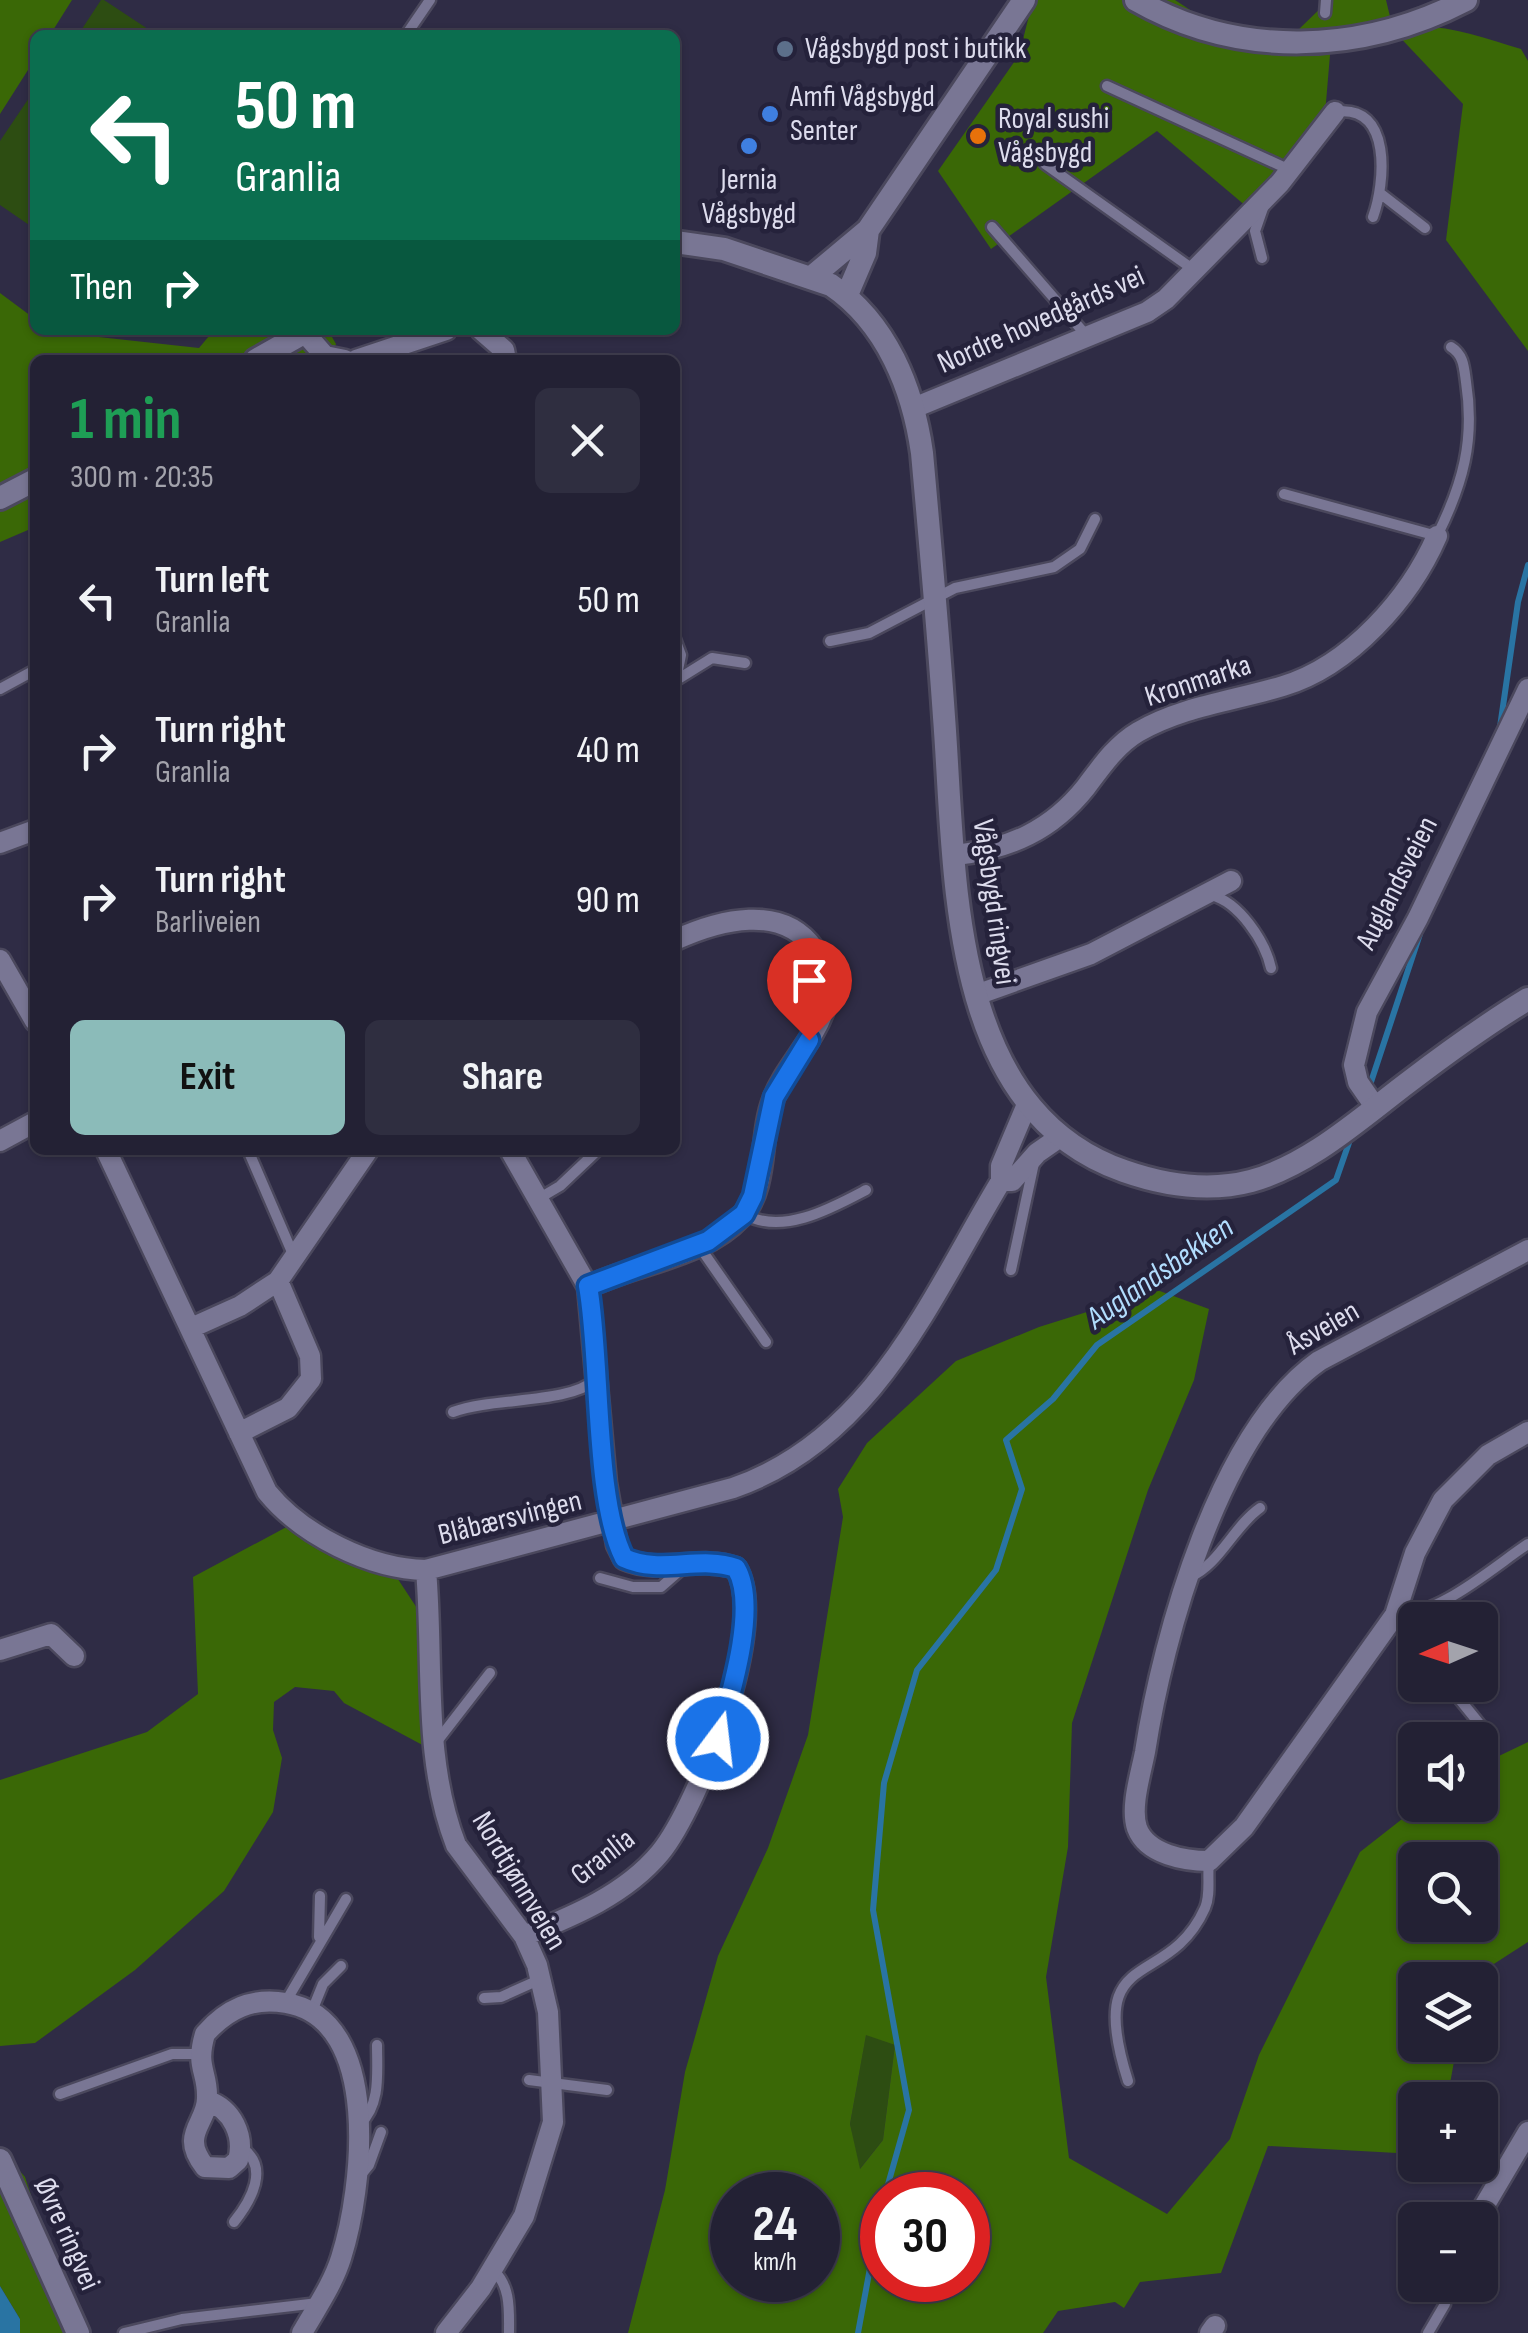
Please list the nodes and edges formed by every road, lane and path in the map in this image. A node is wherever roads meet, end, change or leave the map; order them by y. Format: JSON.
{"nodes":[{"id":1,"x":430,"y":0,"type":"edge"},
{"id":2,"x":1024,"y":0,"type":"edge"},
{"id":3,"x":1136,"y":0,"type":"edge"},
{"id":4,"x":1326,"y":0,"type":"edge"},
{"id":5,"x":1466,"y":0,"type":"edge"},
{"id":6,"x":1325,"y":13,"type":"dead end"},
{"id":7,"x":409,"y":30,"type":"edge"},
{"id":8,"x":1107,"y":86,"type":"dead end"},
{"id":9,"x":1335,"y":112,"type":"joint"},
{"id":10,"x":1045,"y":164,"type":"dead end"},
{"id":11,"x":1291,"y":170,"type":"junction"},
{"id":12,"x":1270,"y":194,"type":"junction"},
{"id":13,"x":1381,"y":194,"type":"junction"},
{"id":14,"x":1373,"y":217,"type":"dead end"},
{"id":15,"x":992,"y":227,"type":"dead end"},
{"id":16,"x":1425,"y":228,"type":"dead end"},
{"id":17,"x":868,"y":230,"type":"junction"},
{"id":18,"x":680,"y":243,"type":"edge"},
{"id":19,"x":1262,"y":258,"type":"dead end"},
{"id":20,"x":1194,"y":270,"type":"junction"},
{"id":21,"x":812,"y":276,"type":"junction"},
{"id":22,"x":846,"y":296,"type":"junction"},
{"id":23,"x":299,"y":335,"type":"edge"},
{"id":24,"x":309,"y":335,"type":"edge"},
{"id":25,"x":431,"y":335,"type":"edge"},
{"id":26,"x":487,"y":335,"type":"edge"},
{"id":27,"x":1086,"y":335,"type":"junction"},
{"id":28,"x":1452,"y":346,"type":"dead end"},
{"id":29,"x":265,"y":355,"type":"edge"},
{"id":30,"x":324,"y":355,"type":"edge"},
{"id":31,"x":371,"y":355,"type":"edge"},
{"id":32,"x":505,"y":355,"type":"edge"},
{"id":33,"x":916,"y":407,"type":"junction"},
{"id":34,"x":30,"y":483,"type":"edge"},
{"id":35,"x":1284,"y":494,"type":"dead end"},
{"id":36,"x":0,"y":498,"type":"edge"},
{"id":37,"x":1095,"y":519,"type":"dead end"},
{"id":38,"x":1437,"y":536,"type":"junction"},
{"id":39,"x":932,"y":596,"type":"junction"},
{"id":40,"x":830,"y":641,"type":"dead end"},
{"id":41,"x":745,"y":663,"type":"dead end"},
{"id":42,"x":30,"y":673,"type":"edge"},
{"id":43,"x":680,"y":678,"type":"edge"},
{"id":44,"x":1528,"y":688,"type":"edge"},
{"id":45,"x":0,"y":689,"type":"edge"},
{"id":46,"x":30,"y":832,"type":"edge"},
{"id":47,"x":0,"y":843,"type":"edge"},
{"id":48,"x":956,"y":855,"type":"junction"},
{"id":49,"x":1230,"y":881,"type":"dead end"},
{"id":50,"x":1210,"y":895,"type":"junction"},
{"id":51,"x":680,"y":938,"type":"edge"},
{"id":52,"x":0,"y":960,"type":"edge"},
{"id":53,"x":1271,"y":968,"type":"dead end"},
{"id":54,"x":976,"y":996,"type":"junction"},
{"id":55,"x":1528,"y":1000,"type":"edge"},
{"id":56,"x":30,"y":1012,"type":"edge"},
{"id":57,"x":1028,"y":1102,"type":"junction"},
{"id":58,"x":1376,"y":1108,"type":"junction"},
{"id":59,"x":30,"y":1125,"type":"edge"},
{"id":60,"x":1060,"y":1137,"type":"junction"},
{"id":61,"x":0,"y":1141,"type":"edge"},
{"id":62,"x":1038,"y":1152,"type":"junction"},
{"id":63,"x":108,"y":1155,"type":"edge"},
{"id":64,"x":250,"y":1155,"type":"edge"},
{"id":65,"x":365,"y":1155,"type":"edge"},
{"id":66,"x":513,"y":1155,"type":"edge"},
{"id":67,"x":593,"y":1155,"type":"edge"},
{"id":68,"x":1000,"y":1181,"type":"junction"},
{"id":69,"x":866,"y":1190,"type":"dead end"},
{"id":70,"x":538,"y":1199,"type":"junction"},
{"id":71,"x":744,"y":1214,"type":"junction"},
{"id":72,"x":698,"y":1245,"type":"junction"},
{"id":73,"x":1528,"y":1250,"type":"edge"},
{"id":74,"x":295,"y":1260,"type":"junction"},
{"id":75,"x":1011,"y":1270,"type":"dead end"},
{"id":76,"x":278,"y":1281,"type":"junction"},
{"id":77,"x":588,"y":1286,"type":"junction"},
{"id":78,"x":191,"y":1328,"type":"junction"},
{"id":79,"x":766,"y":1342,"type":"dead end"},
{"id":80,"x":599,"y":1375,"type":"junction"},
{"id":81,"x":453,"y":1412,"type":"dead end"},
{"id":82,"x":1528,"y":1432,"type":"edge"},
{"id":83,"x":238,"y":1433,"type":"junction"},
{"id":84,"x":1260,"y":1508,"type":"dead end"},
{"id":85,"x":615,"y":1522,"type":"junction"},
{"id":86,"x":1528,"y":1544,"type":"edge"},
{"id":87,"x":687,"y":1564,"type":"junction"},
{"id":88,"x":426,"y":1570,"type":"junction"},
{"id":89,"x":600,"y":1578,"type":"dead end"},
{"id":90,"x":1190,"y":1578,"type":"junction"},
{"id":91,"x":1395,"y":1613,"type":"junction"},
{"id":92,"x":1398,"y":1618,"type":"edge"},
{"id":93,"x":0,"y":1650,"type":"edge"},
{"id":94,"x":74,"y":1656,"type":"dead end"},
{"id":95,"x":490,"y":1674,"type":"dead end"},
{"id":96,"x":1462,"y":1702,"type":"edge"},
{"id":97,"x":1478,"y":1722,"type":"edge"},
{"id":98,"x":434,"y":1745,"type":"junction"},
{"id":99,"x":1210,"y":1861,"type":"junction"},
{"id":100,"x":320,"y":1896,"type":"dead end"},
{"id":101,"x":346,"y":1899,"type":"dead end"},
{"id":102,"x":524,"y":1936,"type":"junction"},
{"id":103,"x":318,"y":1943,"type":"junction"},
{"id":104,"x":341,"y":1966,"type":"dead end"},
{"id":105,"x":542,"y":1979,"type":"junction"},
{"id":106,"x":484,"y":1998,"type":"dead end"},
{"id":107,"x":285,"y":2002,"type":"junction"},
{"id":108,"x":312,"y":2011,"type":"junction"},
{"id":109,"x":377,"y":2045,"type":"dead end"},
{"id":110,"x":199,"y":2054,"type":"junction"},
{"id":111,"x":529,"y":2080,"type":"dead end"},
{"id":112,"x":1128,"y":2081,"type":"dead end"},
{"id":113,"x":553,"y":2085,"type":"junction"},
{"id":114,"x":607,"y":2090,"type":"dead end"},
{"id":115,"x":60,"y":2094,"type":"dead end"},
{"id":116,"x":208,"y":2101,"type":"junction"},
{"id":117,"x":358,"y":2126,"type":"junction"},
{"id":118,"x":381,"y":2132,"type":"dead end"},
{"id":119,"x":1528,"y":2132,"type":"edge"},
{"id":120,"x":242,"y":2148,"type":"junction"},
{"id":121,"x":0,"y":2160,"type":"edge"},
{"id":122,"x":356,"y":2181,"type":"junction"},
{"id":123,"x":1487,"y":2202,"type":"edge"},
{"id":124,"x":234,"y":2222,"type":"dead end"},
{"id":125,"x":493,"y":2270,"type":"junction"},
{"id":126,"x":319,"y":2303,"type":"junction"},
{"id":127,"x":1445,"y":2304,"type":"dead end"},
{"id":128,"x":78,"y":2333,"type":"edge"},
{"id":129,"x":124,"y":2333,"type":"edge"},
{"id":130,"x":302,"y":2333,"type":"edge"},
{"id":131,"x":446,"y":2333,"type":"edge"},
{"id":132,"x":509,"y":2333,"type":"edge"},
{"id":133,"x":1428,"y":2333,"type":"edge"}],
"edges":[{"from":1,"to":7,"type":"lane"},
{"from":2,"to":17,"type":"street"},
{"from":3,"to":5,"type":"street"},
{"from":4,"to":6,"type":"lane"},
{"from":8,"to":11,"type":"lane"},
{"from":9,"to":11,"type":"street","name":"Nordre hovedgårds vei"},
{"from":9,"to":13,"type":"lane","name":"Nordre hovedgårds vei"},
{"from":10,"to":20,"type":"lane","name":"Nordre hovedgårds vei"},
{"from":11,"to":12,"type":"street","name":"Nordre hovedgårds vei"},
{"from":12,"to":19,"type":"lane","name":"Nordre hovedgårds vei"},
{"from":12,"to":20,"type":"street","name":"Nordre hovedgårds vei"},
{"from":13,"to":14,"type":"lane","name":"Nordre hovedgårds vei"},
{"from":13,"to":16,"type":"lane"},
{"from":15,"to":27,"type":"lane","name":"Nordre hovedgårds vei"},
{"from":17,"to":21,"type":"street"},
{"from":17,"to":22,"type":"street"},
{"from":18,"to":21,"type":"street","name":"Vågsbygd ringvei"},
{"from":20,"to":27,"type":"street","name":"Nordre hovedgårds vei"},
{"from":21,"to":22,"type":"street","name":"Vågsbygd ringvei"},
{"from":22,"to":33,"type":"street","name":"Vågsbygd ringvei"},
{"from":23,"to":29,"type":"street"},
{"from":24,"to":30,"type":"street"},
{"from":25,"to":31,"type":"street"},
{"from":26,"to":32,"type":"street"},
{"from":27,"to":33,"type":"street","name":"Nordre hovedgårds vei"},
{"from":28,"to":38,"type":"lane","name":"Kronmarka"},
{"from":33,"to":39,"type":"street","name":"Vågsbygd ringvei"},
{"from":34,"to":36,"type":"street"},
{"from":35,"to":38,"type":"lane"},
{"from":37,"to":39,"type":"lane"},
{"from":38,"to":48,"type":"street","name":"Kronmarka"},
{"from":39,"to":40,"type":"lane"},
{"from":39,"to":48,"type":"street","name":"Vågsbygd ringvei"},
{"from":41,"to":43,"type":"lane"},
{"from":42,"to":45,"type":"lane"},
{"from":44,"to":58,"type":"street","name":"Auglandsveien"},
{"from":46,"to":47,"type":"street"},
{"from":48,"to":54,"type":"street","name":"Vågsbygd ringvei"},
{"from":49,"to":50,"type":"street"},
{"from":50,"to":53,"type":"lane"},
{"from":50,"to":54,"type":"street"},
{"from":51,"to":71,"type":"street"},
{"from":52,"to":56,"type":"street"},
{"from":54,"to":57,"type":"street","name":"Vågsbygd ringvei"},
{"from":55,"to":58,"type":"street","name":"Vågsbygd ringvei"},
{"from":57,"to":60,"type":"street","name":"Vågsbygd ringvei"},
{"from":57,"to":68,"type":"street","name":"Blåbærsvingen"},
{"from":58,"to":60,"type":"street","name":"Vågsbygd ringvei"},
{"from":59,"to":61,"type":"street"},
{"from":60,"to":62,"type":"street","name":"Blåbærsvingen"},
{"from":62,"to":68,"type":"street","name":"Blåbærsvingen"},
{"from":62,"to":75,"type":"lane"},
{"from":63,"to":78,"type":"street","name":"Blåbærsvingen"},
{"from":64,"to":74,"type":"lane"},
{"from":65,"to":74,"type":"street"},
{"from":66,"to":70,"type":"street","name":"Granlia"},
{"from":67,"to":70,"type":"lane"},
{"from":68,"to":85,"type":"street","name":"Blåbærsvingen"},
{"from":69,"to":71,"type":"lane"},
{"from":70,"to":77,"type":"street","name":"Granlia"},
{"from":71,"to":72,"type":"street"},
{"from":72,"to":77,"type":"street"},
{"from":72,"to":79,"type":"lane"},
{"from":73,"to":90,"type":"street","name":"Åsveien"},
{"from":74,"to":76,"type":"street"},
{"from":76,"to":78,"type":"street"},
{"from":76,"to":83,"type":"street"},
{"from":77,"to":80,"type":"street","name":"Granlia"},
{"from":78,"to":83,"type":"street","name":"Blåbærsvingen"},
{"from":80,"to":81,"type":"lane"},
{"from":80,"to":85,"type":"street","name":"Granlia"},
{"from":82,"to":91,"type":"street"},
{"from":83,"to":88,"type":"street","name":"Blåbærsvingen"},
{"from":84,"to":90,"type":"lane","name":"Åsveien"},
{"from":85,"to":87,"type":"street","name":"Granlia"},
{"from":85,"to":88,"type":"street","name":"Blåbærsvingen"},
{"from":86,"to":91,"type":"lane"},
{"from":87,"to":89,"type":"lane"},
{"from":87,"to":102,"type":"street","name":"Granlia"},
{"from":88,"to":98,"type":"street","name":"Nordtjønnveien"},
{"from":90,"to":99,"type":"street","name":"Åsveien"},
{"from":91,"to":92,"type":"lane"},
{"from":91,"to":99,"type":"street"},
{"from":93,"to":94,"type":"street"},
{"from":95,"to":98,"type":"lane"},
{"from":96,"to":97,"type":"lane"},
{"from":98,"to":102,"type":"street","name":"Nordtjønnveien"},
{"from":99,"to":112,"type":"lane"},
{"from":100,"to":103,"type":"lane"},
{"from":101,"to":103,"type":"lane"},
{"from":102,"to":105,"type":"street","name":"Nordtjønnveien"},
{"from":103,"to":107,"type":"lane"},
{"from":104,"to":108,"type":"lane"},
{"from":105,"to":106,"type":"lane"},
{"from":105,"to":113,"type":"street","name":"Nordtjønnveien"},
{"from":107,"to":108,"type":"street"},
{"from":107,"to":110,"type":"street"},
{"from":108,"to":117,"type":"street"},
{"from":109,"to":117,"type":"lane"},
{"from":110,"to":115,"type":"lane"},
{"from":110,"to":116,"type":"street"},
{"from":111,"to":113,"type":"lane"},
{"from":113,"to":114,"type":"lane"},
{"from":113,"to":125,"type":"street","name":"Nordtjønnveien"},
{"from":116,"to":120,"type":"street"},
{"from":116,"to":120,"type":"street"},
{"from":117,"to":122,"type":"street"},
{"from":118,"to":122,"type":"lane"},
{"from":119,"to":123,"type":"street"},
{"from":120,"to":124,"type":"lane"},
{"from":121,"to":128,"type":"street","name":"Øvre ringvei"},
{"from":122,"to":126,"type":"street"},
{"from":125,"to":131,"type":"street","name":"Nordtjønnveien"},
{"from":125,"to":132,"type":"lane"},
{"from":126,"to":129,"type":"lane"},
{"from":126,"to":130,"type":"street"},
{"from":127,"to":133,"type":"lane"}]}
